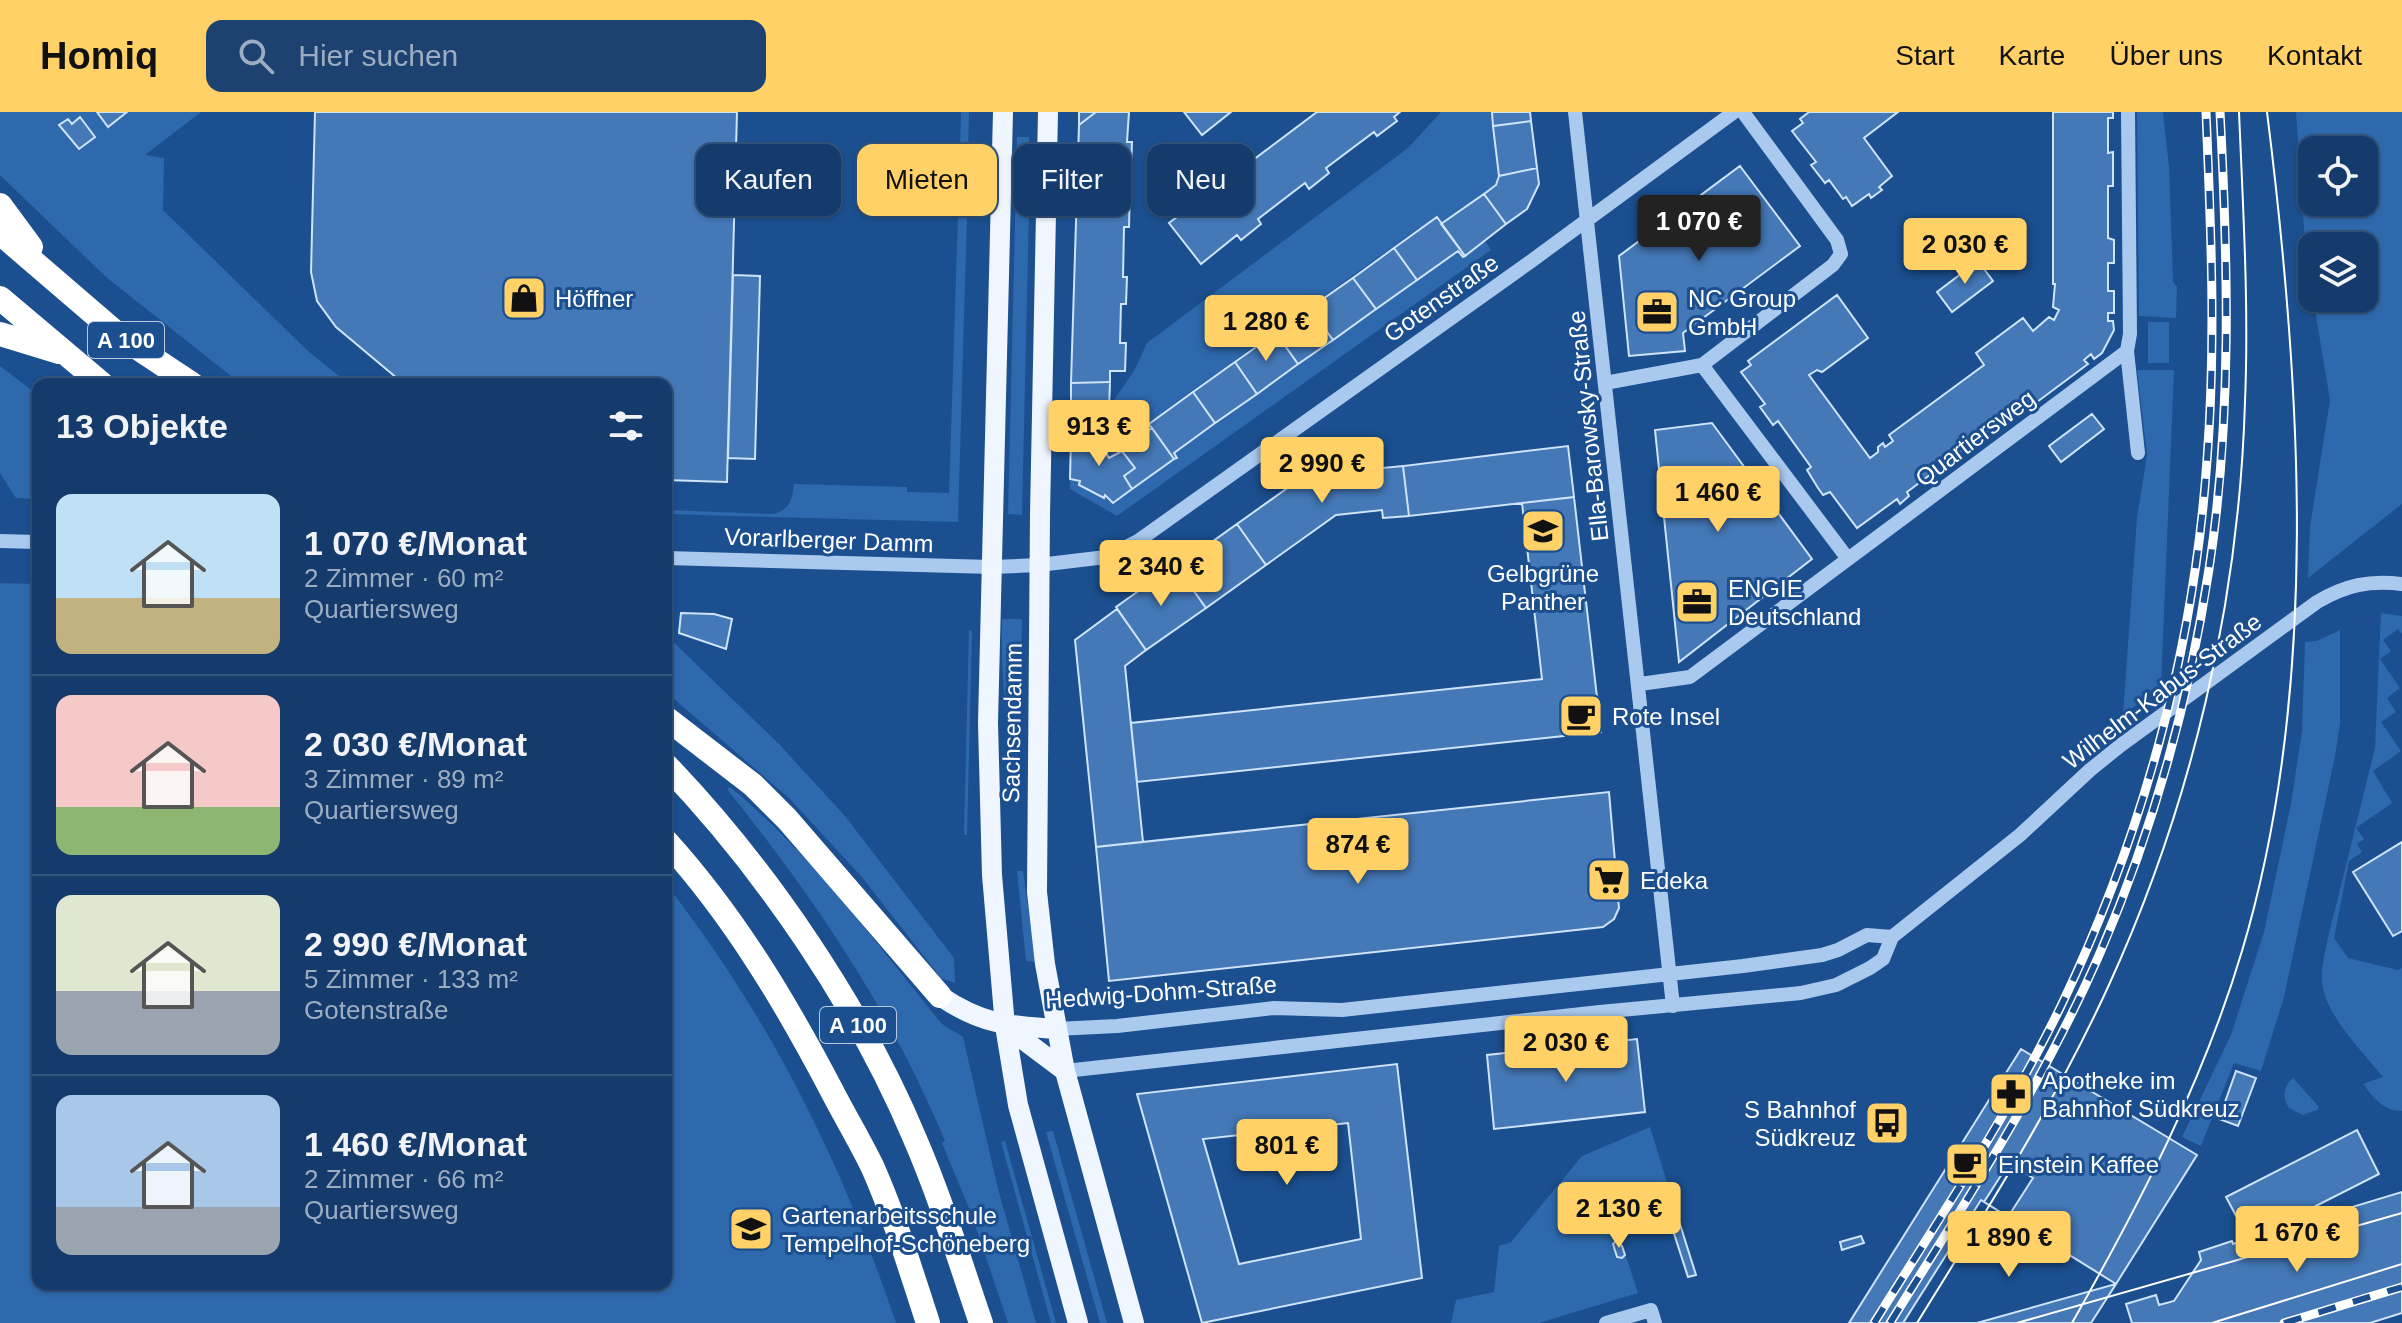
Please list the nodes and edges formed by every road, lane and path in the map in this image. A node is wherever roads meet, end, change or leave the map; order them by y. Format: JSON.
{"nodes":[{"id":1,"x":1003,"y":112,"type":"edge"},
{"id":2,"x":1048,"y":112,"type":"edge"},
{"id":3,"x":1575,"y":112,"type":"edge"},
{"id":4,"x":1734,"y":112,"type":"edge"},
{"id":5,"x":1743,"y":112,"type":"edge"},
{"id":6,"x":2128,"y":112,"type":"edge"},
{"id":7,"x":0,"y":205,"type":"edge"},
{"id":8,"x":1587,"y":220,"type":"junction"},
{"id":9,"x":0,"y":233,"type":"edge"},
{"id":10,"x":64,"y":290,"type":"junction"},
{"id":11,"x":0,"y":298,"type":"edge"},
{"id":12,"x":0,"y":334,"type":"edge"},
{"id":13,"x":2127,"y":351,"type":"junction"},
{"id":14,"x":64,"y":353,"type":"junction"},
{"id":15,"x":1702,"y":365,"type":"junction"},
{"id":16,"x":95,"y":378,"type":"edge"},
{"id":17,"x":183,"y":378,"type":"edge"},
{"id":18,"x":1605,"y":383,"type":"junction"},
{"id":19,"x":2138,"y":453,"type":"dead end"},
{"id":20,"x":0,"y":541,"type":"edge"},
{"id":21,"x":32,"y":542,"type":"edge"},
{"id":22,"x":672,"y":558,"type":"edge"},
{"id":23,"x":1848,"y":559,"type":"junction"},
{"id":24,"x":1039,"y":565,"type":"junction"},
{"id":25,"x":992,"y":567,"type":"junction"},
{"id":26,"x":2402,"y":584,"type":"edge"},
{"id":27,"x":1640,"y":684,"type":"junction"},
{"id":28,"x":672,"y":723,"type":"edge"},
{"id":29,"x":672,"y":772,"type":"edge"},
{"id":30,"x":672,"y":847,"type":"edge"},
{"id":31,"x":1892,"y":937,"type":"junction"},
{"id":32,"x":1669,"y":974,"type":"junction"},
{"id":33,"x":940,"y":996,"type":"joint"},
{"id":34,"x":1673,"y":1006,"type":"junction"},
{"id":35,"x":1005,"y":1026,"type":"junction"},
{"id":36,"x":1056,"y":1029,"type":"junction"},
{"id":37,"x":1065,"y":1071,"type":"junction"},
{"id":38,"x":928,"y":1323,"type":"edge"},
{"id":39,"x":981,"y":1323,"type":"edge"},
{"id":40,"x":1078,"y":1323,"type":"edge"},
{"id":41,"x":1134,"y":1323,"type":"edge"},
{"id":42,"x":1606,"y":1323,"type":"edge"},
{"id":43,"x":1655,"y":1323,"type":"edge"}],
"edges":[{"from":1,"to":25,"type":"main road","name":"Sachsendamm"},
{"from":2,"to":24,"type":"main road","name":"Sachsendamm"},
{"from":3,"to":8,"type":"street","name":"Ella-Barowsky-Straße"},
{"from":4,"to":8,"type":"street","name":"Gotenstraße"},
{"from":5,"to":15,"type":"street"},
{"from":6,"to":13,"type":"street"},
{"from":7,"to":10,"type":"highway"},
{"from":8,"to":18,"type":"street","name":"Ella-Barowsky-Straße"},
{"from":8,"to":24,"type":"street","name":"Gotenstraße"},
{"from":9,"to":10,"type":"highway","number":"A 100"},
{"from":10,"to":17,"type":"highway","number":"A 100"},
{"from":11,"to":14,"type":"highway","number":"A 100"},
{"from":12,"to":14,"type":"highway"},
{"from":13,"to":19,"type":"street"},
{"from":13,"to":23,"type":"street","name":"Quartiersweg"},
{"from":14,"to":16,"type":"highway","number":"A 100"},
{"from":15,"to":18,"type":"street"},
{"from":15,"to":23,"type":"street"},
{"from":18,"to":27,"type":"street","name":"Ella-Barowsky-Straße"},
{"from":20,"to":21,"type":"street"},
{"from":22,"to":25,"type":"street","name":"Vorarlberger Damm"},
{"from":23,"to":27,"type":"street","name":"Quartiersweg"},
{"from":24,"to":25,"type":"street","name":"Gotenstraße"},
{"from":24,"to":36,"type":"main road","name":"Sachsendamm"},
{"from":25,"to":35,"type":"main road","name":"Sachsendamm"},
{"from":26,"to":31,"type":"street","name":"Wilhelm-Kabus-Straße"},
{"from":27,"to":32,"type":"street","name":"Ella-Barowsky-Straße"},
{"from":28,"to":33,"type":"highway"},
{"from":29,"to":39,"type":"highway","number":"A 100"},
{"from":30,"to":38,"type":"highway","number":"A 100"},
{"from":31,"to":32,"type":"street"},
{"from":31,"to":34,"type":"street","name":"Wilhelm-Kabus-Straße"},
{"from":32,"to":34,"type":"street","name":"Ella-Barowsky-Straße"},
{"from":32,"to":36,"type":"street","name":"Hedwig-Dohm-Straße"},
{"from":33,"to":35,"type":"main road"},
{"from":34,"to":37,"type":"street"},
{"from":35,"to":36,"type":"main road","name":"Hedwig-Dohm-Straße"},
{"from":35,"to":37,"type":"main road","name":"Hedwig-Dohm-Straße"},
{"from":35,"to":40,"type":"main road","name":"Sachsendamm"},
{"from":36,"to":37,"type":"main road","name":"Sachsendamm"},
{"from":37,"to":41,"type":"main road","name":"Sachsendamm"},
{"from":42,"to":43,"type":"street"}]}
